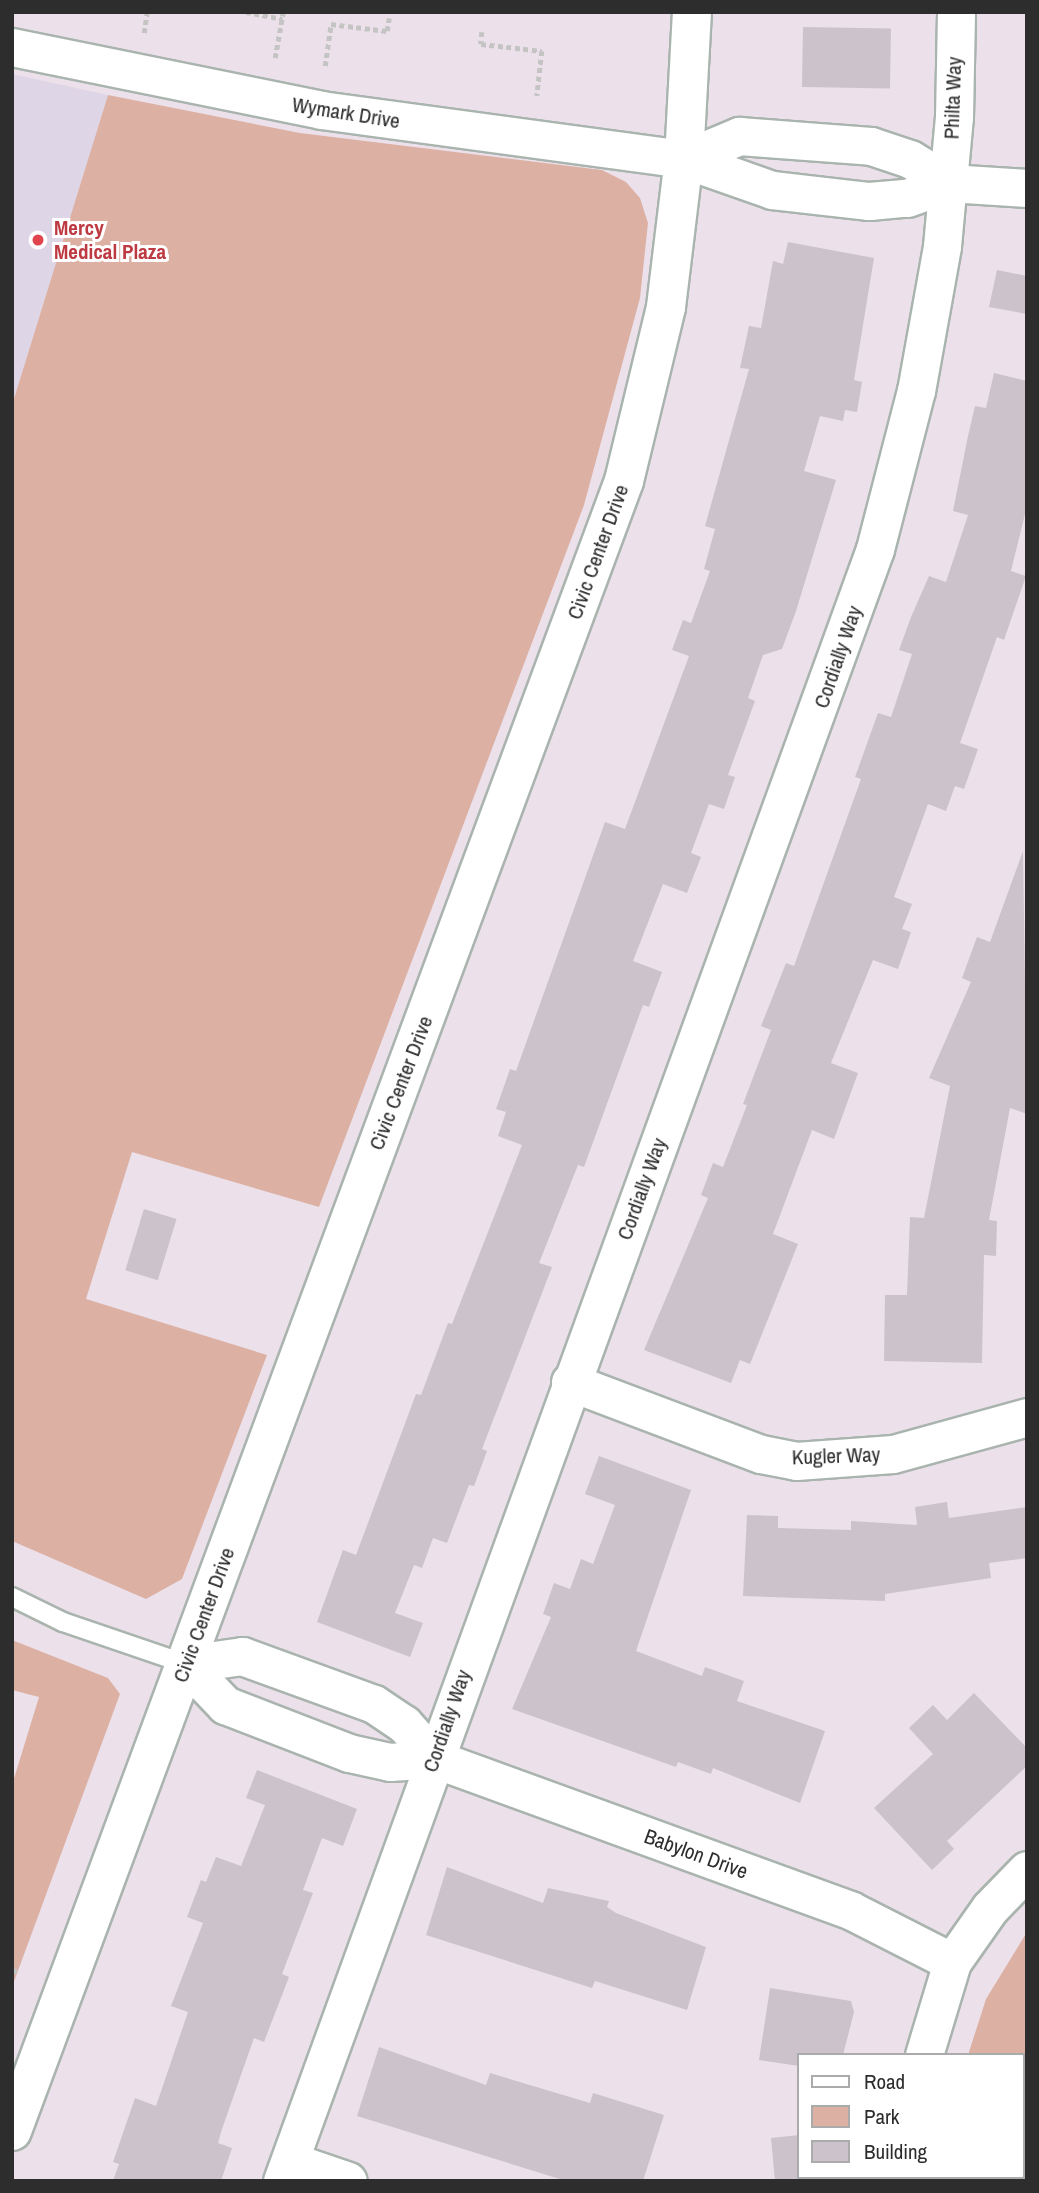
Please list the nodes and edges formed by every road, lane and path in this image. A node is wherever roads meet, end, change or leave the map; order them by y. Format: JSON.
{"nodes":[{"id":1,"x":147,"y":12,"type":"edge"},
{"id":2,"x":246,"y":12,"type":"edge"},
{"id":3,"x":283,"y":12,"type":"edge"},
{"id":4,"x":692,"y":12,"type":"edge"},
{"id":5,"x":956,"y":12,"type":"edge"},
{"id":6,"x":389,"y":18,"type":"dead end"},
{"id":7,"x":282,"y":19,"type":"junction"},
{"id":8,"x":482,"y":32,"type":"dead end"},
{"id":9,"x":144,"y":33,"type":"dead end"},
{"id":10,"x":12,"y":47,"type":"edge"},
{"id":11,"x":275,"y":58,"type":"dead end"},
{"id":12,"x":325,"y":66,"type":"dead end"},
{"id":13,"x":537,"y":96,"type":"dead end"},
{"id":14,"x":684,"y":159,"type":"junction"},
{"id":15,"x":949,"y":183,"type":"junction"},
{"id":16,"x":1027,"y":188,"type":"edge"},
{"id":17,"x":570,"y":1382,"type":"junction"},
{"id":18,"x":1027,"y":1418,"type":"edge"},
{"id":19,"x":12,"y":1597,"type":"edge"},
{"id":20,"x":186,"y":1664,"type":"junction"},
{"id":21,"x":435,"y":1759,"type":"junction"},
{"id":22,"x":1027,"y":1870,"type":"edge"},
{"id":23,"x":952,"y":1962,"type":"junction"},
{"id":24,"x":925,"y":2053,"type":"edge"},
{"id":25,"x":12,"y":2131,"type":"edge"},
{"id":26,"x":286,"y":2171,"type":"edge"},
{"id":27,"x":348,"y":2181,"type":"edge"}],
"edges":[{"from":1,"to":9,"type":"path"},
{"from":2,"to":7,"type":"path"},
{"from":3,"to":7,"type":"path"},
{"from":4,"to":14,"type":"street","name":"Civic Center Drive"},
{"from":5,"to":15,"type":"street","name":"Philta Way"},
{"from":6,"to":12,"type":"path"},
{"from":7,"to":11,"type":"path"},
{"from":8,"to":13,"type":"path"},
{"from":10,"to":14,"type":"street","name":"Wymark Drive"},
{"from":14,"to":15,"type":"street","name":"Wymark Drive"},
{"from":14,"to":15,"type":"street","name":"Wymark Drive"},
{"from":14,"to":20,"type":"street","name":"Civic Center Drive"},
{"from":15,"to":16,"type":"street","name":"Wymark Drive"},
{"from":15,"to":17,"type":"street","name":"Cordially Way"},
{"from":17,"to":18,"type":"street","name":"Kugler Way"},
{"from":17,"to":21,"type":"street","name":"Cordially Way"},
{"from":19,"to":20,"type":"lane"},
{"from":20,"to":21,"type":"street","name":"Babylon Drive"},
{"from":20,"to":21,"type":"street","name":"Babylon Drive"},
{"from":20,"to":25,"type":"street","name":"Civic Center Drive"},
{"from":21,"to":23,"type":"street","name":"Babylon Drive"},
{"from":21,"to":26,"type":"street","name":"Cordially Way"},
{"from":22,"to":23,"type":"street"},
{"from":23,"to":24,"type":"street"},
{"from":26,"to":27,"type":"street"}]}
